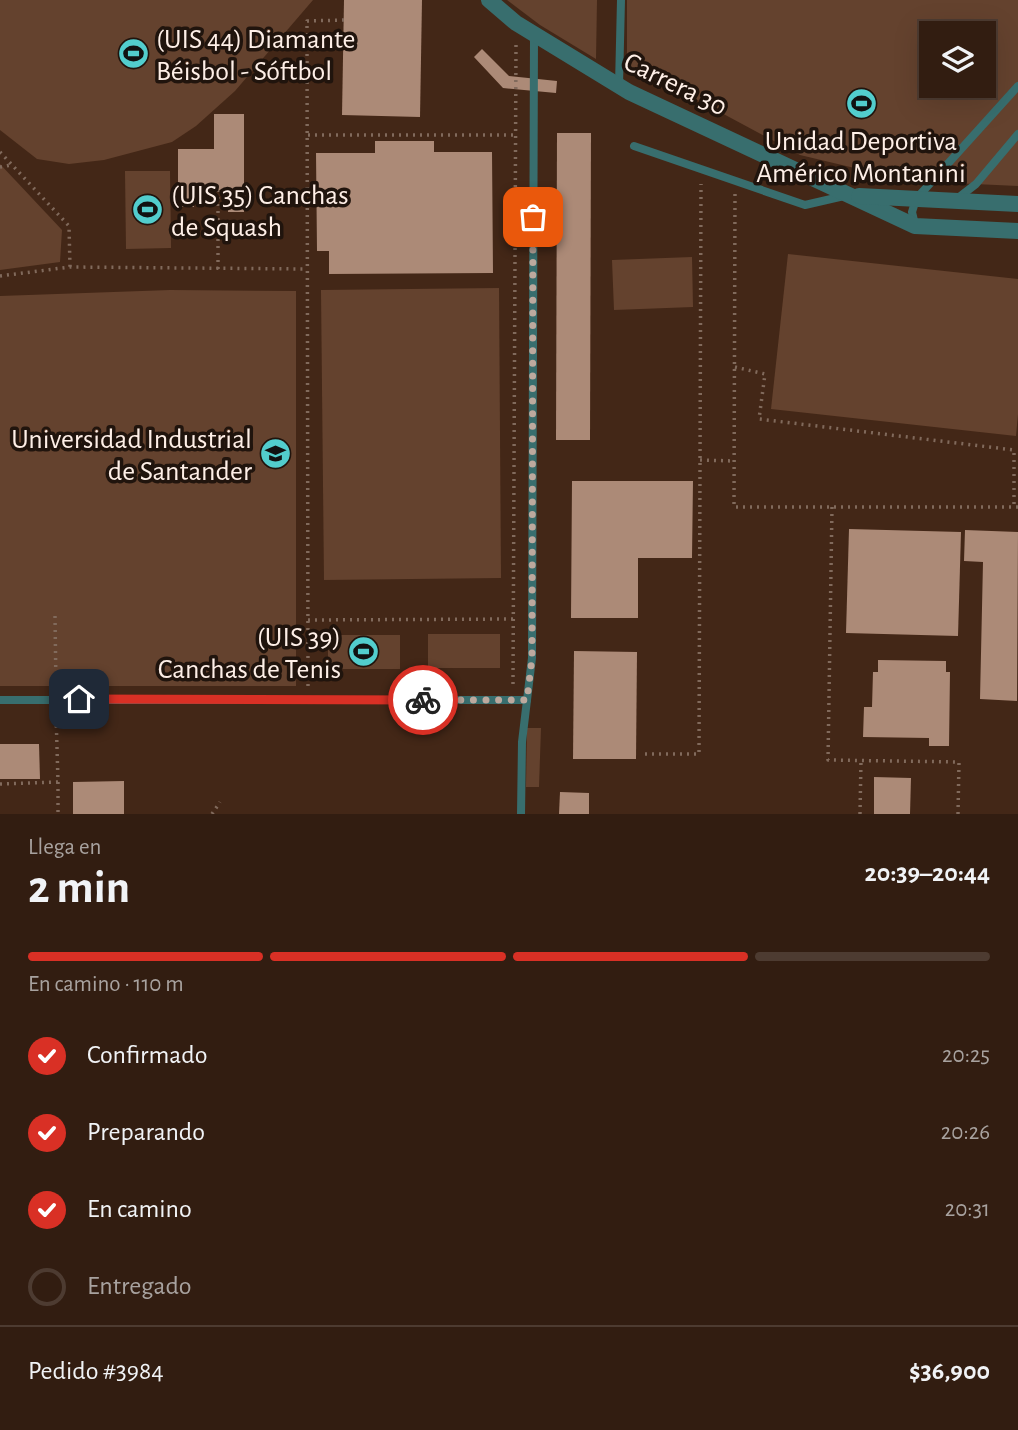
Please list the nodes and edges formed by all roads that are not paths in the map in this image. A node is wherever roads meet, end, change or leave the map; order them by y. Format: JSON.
{"nodes":[{"id":1,"x":489,"y":0,"type":"edge"},
{"id":2,"x":621,"y":0,"type":"edge"},
{"id":3,"x":534,"y":34,"type":"junction"},
{"id":4,"x":619,"y":86,"type":"junction"},
{"id":5,"x":1018,"y":86,"type":"edge"},
{"id":6,"x":1018,"y":134,"type":"edge"},
{"id":7,"x":634,"y":146,"type":"dead end"},
{"id":8,"x":849,"y":195,"type":"junction"},
{"id":9,"x":916,"y":199,"type":"junction"},
{"id":10,"x":955,"y":201,"type":"junction"},
{"id":11,"x":1018,"y":204,"type":"edge"},
{"id":12,"x":915,"y":226,"type":"junction"},
{"id":13,"x":1018,"y":231,"type":"edge"},
{"id":14,"x":0,"y":699,"type":"edge"},
{"id":15,"x":527,"y":700,"type":"junction"},
{"id":16,"x":521,"y":814,"type":"edge"}],
"edges":[{"from":1,"to":3,"type":"street","name":"Carrera 30"},
{"from":2,"to":4,"type":"lane"},
{"from":3,"to":4,"type":"street","name":"Carrera 30"},
{"from":3,"to":15,"type":"lane"},
{"from":4,"to":8,"type":"street","name":"Carrera 30"},
{"from":5,"to":9,"type":"lane"},
{"from":6,"to":10,"type":"lane"},
{"from":7,"to":8,"type":"lane"},
{"from":8,"to":9,"type":"street"},
{"from":8,"to":12,"type":"street","name":"Carrera 30"},
{"from":9,"to":10,"type":"street"},
{"from":9,"to":12,"type":"lane"},
{"from":10,"to":11,"type":"street"},
{"from":12,"to":13,"type":"street"},
{"from":14,"to":15,"type":"lane"},
{"from":15,"to":16,"type":"lane"}]}
